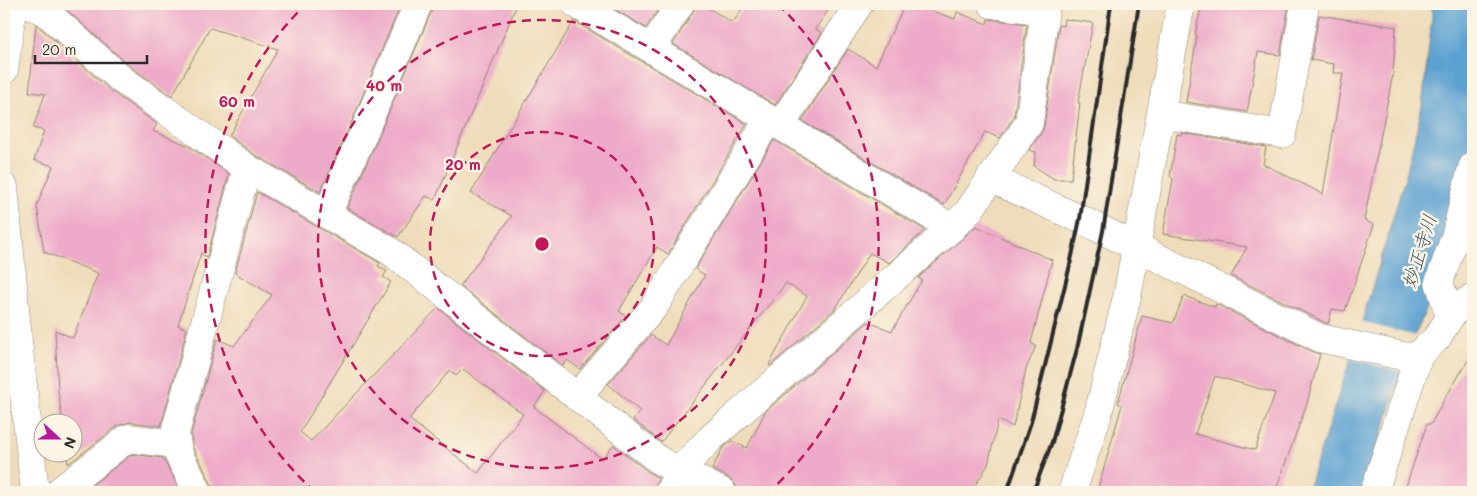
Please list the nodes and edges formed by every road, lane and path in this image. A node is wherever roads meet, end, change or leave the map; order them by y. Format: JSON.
{"nodes":[{"id":1,"x":13,"y":4,"type":"edge"},
{"id":2,"x":26,"y":4,"type":"edge"},
{"id":3,"x":418,"y":4,"type":"edge"},
{"id":4,"x":576,"y":4,"type":"edge"},
{"id":5,"x":680,"y":4,"type":"edge"},
{"id":6,"x":860,"y":4,"type":"edge"},
{"id":7,"x":992,"y":4,"type":"edge"},
{"id":8,"x":1181,"y":4,"type":"edge"},
{"id":9,"x":1305,"y":4,"type":"edge"},
{"id":10,"x":1046,"y":7,"type":"edge"},
{"id":11,"x":651,"y":49,"type":"junction"},
{"id":12,"x":4,"y":70,"type":"edge"},
{"id":13,"x":1161,"y":114,"type":"junction"},
{"id":14,"x":774,"y":123,"type":"junction"},
{"id":15,"x":1473,"y":166,"type":"edge"},
{"id":16,"x":247,"y":168,"type":"junction"},
{"id":17,"x":990,"y":178,"type":"junction"},
{"id":18,"x":4,"y":187,"type":"edge"},
{"id":19,"x":327,"y":214,"type":"junction"},
{"id":20,"x":952,"y":228,"type":"junction"},
{"id":21,"x":1136,"y":248,"type":"junction"},
{"id":22,"x":1473,"y":297,"type":"edge"},
{"id":23,"x":1450,"y":317,"type":"junction"},
{"id":24,"x":11,"y":337,"type":"edge"},
{"id":25,"x":1413,"y":356,"type":"junction"},
{"id":26,"x":577,"y":397,"type":"junction"},
{"id":27,"x":176,"y":444,"type":"junction"},
{"id":28,"x":674,"y":482,"type":"edge"},
{"id":29,"x":35,"y":492,"type":"edge"},
{"id":30,"x":58,"y":492,"type":"edge"},
{"id":31,"x":198,"y":492,"type":"edge"},
{"id":32,"x":722,"y":492,"type":"edge"},
{"id":33,"x":1072,"y":492,"type":"edge"},
{"id":34,"x":1374,"y":492,"type":"edge"}],
"edges":[{"from":1,"to":12,"type":"street"},
{"from":2,"to":16,"type":"street"},
{"from":3,"to":19,"type":"street"},
{"from":4,"to":11,"type":"street"},
{"from":5,"to":11,"type":"street"},
{"from":6,"to":14,"type":"street"},
{"from":7,"to":10,"type":"street"},
{"from":8,"to":13,"type":"street"},
{"from":9,"to":13,"type":"street"},
{"from":10,"to":17,"type":"street"},
{"from":11,"to":14,"type":"street"},
{"from":13,"to":21,"type":"street"},
{"from":14,"to":20,"type":"street"},
{"from":14,"to":26,"type":"street"},
{"from":15,"to":23,"type":"street"},
{"from":16,"to":19,"type":"street"},
{"from":16,"to":27,"type":"street"},
{"from":17,"to":20,"type":"street"},
{"from":17,"to":21,"type":"street"},
{"from":18,"to":24,"type":"street"},
{"from":19,"to":26,"type":"street"},
{"from":20,"to":28,"type":"street"},
{"from":21,"to":25,"type":"street"},
{"from":21,"to":33,"type":"street"},
{"from":22,"to":23,"type":"street"},
{"from":23,"to":25,"type":"street"},
{"from":24,"to":29,"type":"street"},
{"from":25,"to":34,"type":"street"},
{"from":26,"to":28,"type":"street"},
{"from":27,"to":30,"type":"street"},
{"from":27,"to":31,"type":"street"},
{"from":28,"to":32,"type":"street"}]}
